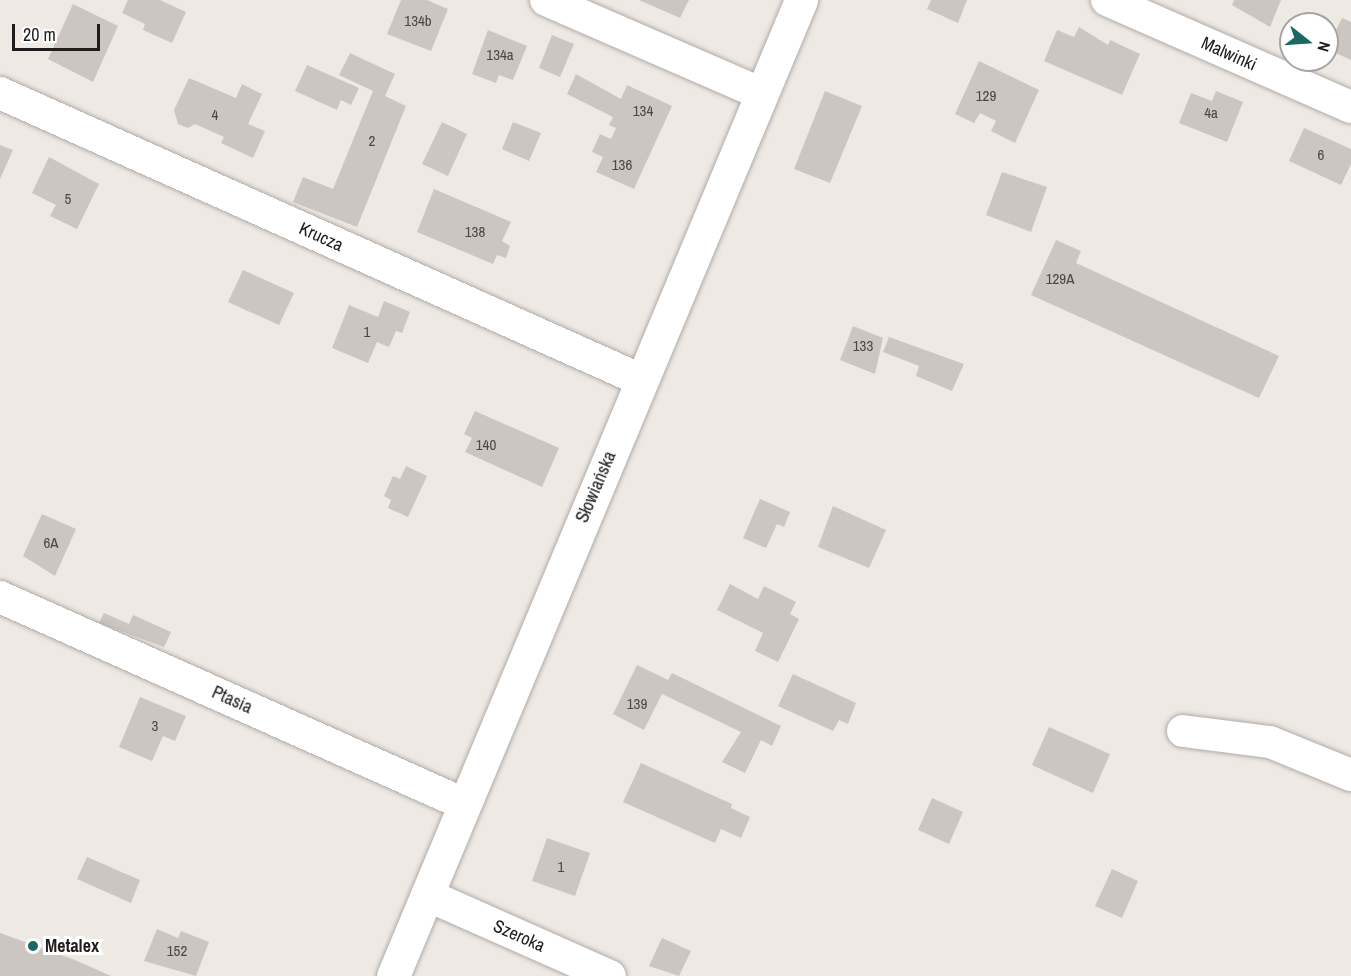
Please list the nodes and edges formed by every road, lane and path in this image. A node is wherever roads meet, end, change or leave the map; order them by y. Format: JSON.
{"nodes":[{"id":1,"x":546,"y":0,"type":"edge"},
{"id":2,"x":801,"y":0,"type":"edge"},
{"id":3,"x":1107,"y":0,"type":"edge"},
{"id":4,"x":0,"y":93,"type":"edge"},
{"id":5,"x":762,"y":94,"type":"junction"},
{"id":6,"x":1351,"y":107,"type":"edge"},
{"id":7,"x":641,"y":380,"type":"junction"},
{"id":8,"x":0,"y":597,"type":"edge"},
{"id":9,"x":1183,"y":731,"type":"dead end"},
{"id":10,"x":1351,"y":775,"type":"edge"},
{"id":11,"x":464,"y":804,"type":"junction"},
{"id":12,"x":427,"y":895,"type":"junction"},
{"id":13,"x":393,"y":976,"type":"edge"},
{"id":14,"x":610,"y":976,"type":"edge"}],
"edges":[{"from":1,"to":5,"type":"street"},
{"from":2,"to":5,"type":"street","name":"Słowiańska"},
{"from":3,"to":6,"type":"street","name":"Malwinki"},
{"from":4,"to":7,"type":"street","name":"Krucza"},
{"from":5,"to":7,"type":"street","name":"Słowiańska"},
{"from":7,"to":11,"type":"street","name":"Słowiańska"},
{"from":8,"to":11,"type":"street","name":"Ptasia"},
{"from":9,"to":10,"type":"street"},
{"from":11,"to":12,"type":"street","name":"Słowiańska"},
{"from":12,"to":13,"type":"street","name":"Słowiańska"},
{"from":12,"to":14,"type":"street","name":"Szeroka"}]}
